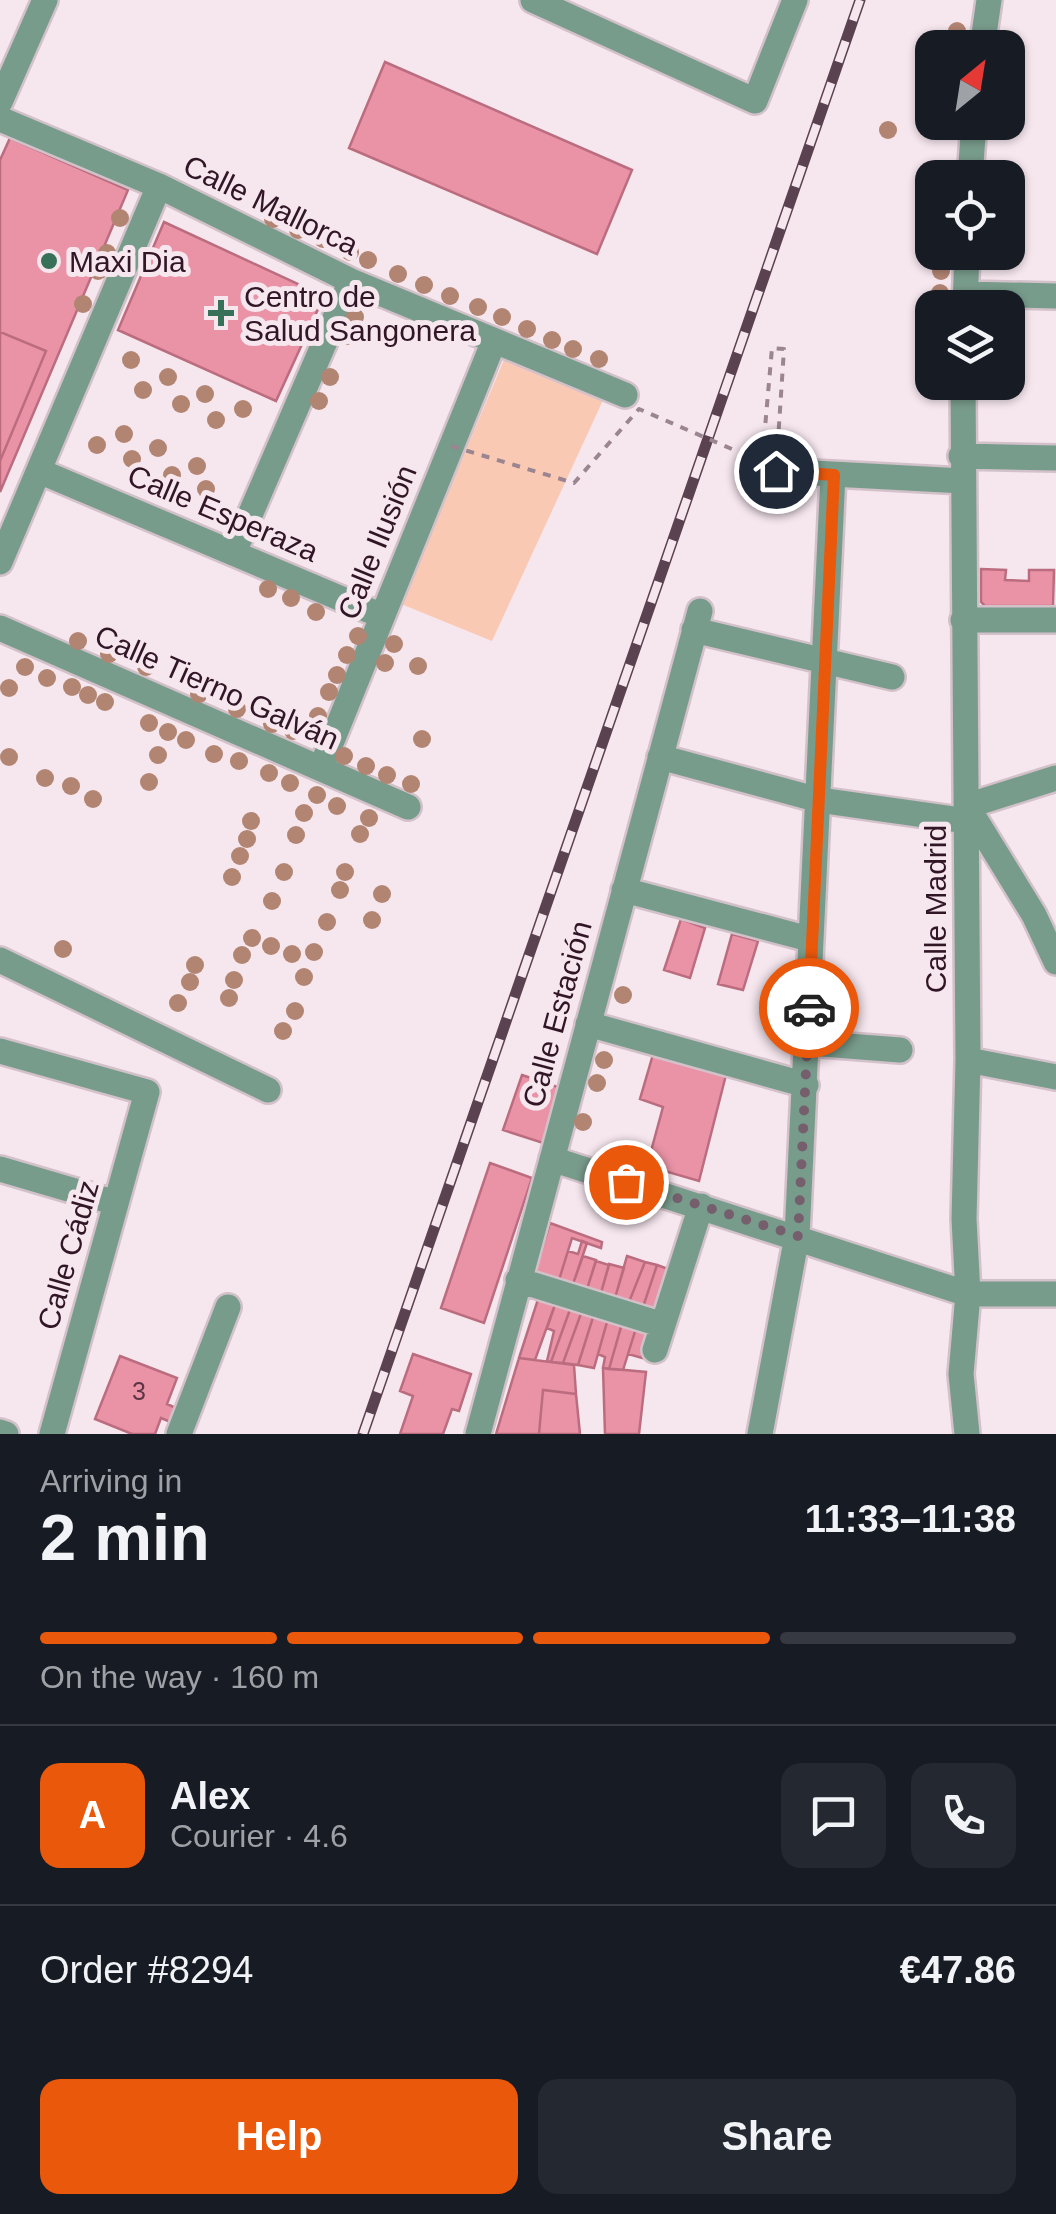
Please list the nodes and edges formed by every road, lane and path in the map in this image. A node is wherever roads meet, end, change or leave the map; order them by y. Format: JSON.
{"nodes":[{"id":1,"x":45,"y":0,"type":"edge"},
{"id":2,"x":533,"y":0,"type":"edge"},
{"id":3,"x":795,"y":0,"type":"edge"},
{"id":4,"x":989,"y":0,"type":"edge"},
{"id":5,"x":985,"y":30,"type":"edge"},
{"id":6,"x":7,"y":68,"type":"edge"},
{"id":7,"x":0,"y":102,"type":"edge"},
{"id":8,"x":0,"y":118,"type":"edge"},
{"id":9,"x":159,"y":186,"type":"junction"},
{"id":10,"x":351,"y":280,"type":"junction"},
{"id":11,"x":1056,"y":296,"type":"edge"},
{"id":12,"x":1025,"y":298,"type":"edge"},
{"id":13,"x":494,"y":341,"type":"junction"},
{"id":14,"x":625,"y":395,"type":"dead end"},
{"id":15,"x":963,"y":400,"type":"edge"},
{"id":16,"x":451,"y":446,"type":"junction"},
{"id":17,"x":1056,"y":458,"type":"edge"},
{"id":18,"x":962,"y":469,"type":"junction"},
{"id":19,"x":39,"y":471,"type":"junction"},
{"id":20,"x":776,"y":471,"type":"joint"},
{"id":21,"x":834,"y":475,"type":"junction"},
{"id":22,"x":234,"y":552,"type":"junction"},
{"id":23,"x":0,"y":562,"type":"edge"},
{"id":24,"x":382,"y":616,"type":"junction"},
{"id":25,"x":963,"y":620,"type":"junction"},
{"id":26,"x":1056,"y":620,"type":"edge"},
{"id":27,"x":0,"y":628,"type":"edge"},
{"id":28,"x":825,"y":660,"type":"junction"},
{"id":29,"x":892,"y":677,"type":"dead end"},
{"id":30,"x":660,"y":757,"type":"junction"},
{"id":31,"x":321,"y":768,"type":"junction"},
{"id":32,"x":1056,"y":778,"type":"edge"},
{"id":33,"x":819,"y":800,"type":"junction"},
{"id":34,"x":408,"y":806,"type":"dead end"},
{"id":35,"x":967,"y":814,"type":"junction"},
{"id":36,"x":624,"y":890,"type":"junction"},
{"id":37,"x":1045,"y":915,"type":"edge"},
{"id":38,"x":809,"y":939,"type":"junction"},
{"id":39,"x":0,"y":960,"type":"edge"},
{"id":40,"x":1056,"y":962,"type":"edge"},
{"id":41,"x":588,"y":1024,"type":"junction"},
{"id":42,"x":808,"y":1043,"type":"junction"},
{"id":43,"x":0,"y":1050,"type":"edge"},
{"id":44,"x":900,"y":1050,"type":"dead end"},
{"id":45,"x":968,"y":1060,"type":"junction"},
{"id":46,"x":1056,"y":1078,"type":"edge"},
{"id":47,"x":806,"y":1085,"type":"junction"},
{"id":48,"x":268,"y":1090,"type":"dead end"},
{"id":49,"x":552,"y":1159,"type":"junction"},
{"id":50,"x":0,"y":1168,"type":"edge"},
{"id":51,"x":116,"y":1204,"type":"junction"},
{"id":52,"x":701,"y":1206,"type":"junction"},
{"id":53,"x":798,"y":1236,"type":"junction"},
{"id":54,"x":518,"y":1280,"type":"junction"},
{"id":55,"x":968,"y":1294,"type":"junction"},
{"id":56,"x":1056,"y":1294,"type":"edge"},
{"id":57,"x":228,"y":1306,"type":"dead end"},
{"id":58,"x":52,"y":1434,"type":"edge"},
{"id":59,"x":180,"y":1434,"type":"edge"},
{"id":60,"x":478,"y":1434,"type":"edge"},
{"id":61,"x":760,"y":1434,"type":"edge"},
{"id":62,"x":967,"y":1434,"type":"edge"}],
"edges":[{"from":1,"to":6,"type":"street"},
{"from":2,"to":3,"type":"street"},
{"from":4,"to":5,"type":"street"},
{"from":6,"to":7,"type":"street"},
{"from":8,"to":9,"type":"street","name":"Calle Mallorca"},
{"from":9,"to":10,"type":"street","name":"Calle Mallorca"},
{"from":9,"to":19,"type":"street"},
{"from":10,"to":13,"type":"street","name":"Calle Mallorca"},
{"from":10,"to":22,"type":"street"},
{"from":11,"to":12,"type":"street"},
{"from":13,"to":14,"type":"street","name":"Calle Mallorca"},
{"from":13,"to":16,"type":"street","name":"Calle Ilusión"},
{"from":15,"to":18,"type":"street","name":"Calle Madrid"},
{"from":16,"to":20,"type":"path","bridge":true},
{"from":16,"to":24,"type":"street","name":"Calle Ilusión"},
{"from":17,"to":18,"type":"street"},
{"from":18,"to":21,"type":"street"},
{"from":18,"to":25,"type":"street","name":"Calle Madrid"},
{"from":19,"to":22,"type":"street","name":"Calle Esperaza"},
{"from":19,"to":23,"type":"street"},
{"from":20,"to":21,"type":"street"},
{"from":21,"to":28,"type":"street"},
{"from":22,"to":24,"type":"street","name":"Calle Esperaza"},
{"from":24,"to":31,"type":"street","name":"Calle Ilusión"},
{"from":25,"to":26,"type":"street"},
{"from":25,"to":35,"type":"street","name":"Calle Madrid"},
{"from":27,"to":31,"type":"street","name":"Calle Tierno Galván"},
{"from":28,"to":29,"type":"street"},
{"from":28,"to":30,"type":"street","name":"Calle Estación"},
{"from":28,"to":33,"type":"street"},
{"from":30,"to":33,"type":"street"},
{"from":30,"to":36,"type":"street","name":"Calle Estación"},
{"from":31,"to":34,"type":"street","name":"Calle Tierno Galván"},
{"from":32,"to":35,"type":"street"},
{"from":33,"to":35,"type":"street"},
{"from":33,"to":38,"type":"street"},
{"from":35,"to":37,"type":"street"},
{"from":35,"to":45,"type":"street","name":"Calle Madrid"},
{"from":36,"to":38,"type":"street"},
{"from":36,"to":41,"type":"street","name":"Calle Estación"},
{"from":37,"to":40,"type":"street"},
{"from":38,"to":42,"type":"street"},
{"from":39,"to":48,"type":"street"},
{"from":41,"to":47,"type":"street"},
{"from":41,"to":49,"type":"street","name":"Calle Estación"},
{"from":42,"to":44,"type":"street"},
{"from":42,"to":47,"type":"street"},
{"from":43,"to":51,"type":"street","name":"Calle Cádiz"},
{"from":45,"to":46,"type":"street"},
{"from":45,"to":55,"type":"street","name":"Calle Madrid"},
{"from":47,"to":53,"type":"street"},
{"from":49,"to":52,"type":"street"},
{"from":49,"to":54,"type":"street","name":"Calle Estación"},
{"from":50,"to":51,"type":"street"},
{"from":51,"to":58,"type":"street","name":"Calle Cádiz"},
{"from":52,"to":53,"type":"street"},
{"from":52,"to":54,"type":"street"},
{"from":53,"to":55,"type":"street"},
{"from":53,"to":61,"type":"street"},
{"from":54,"to":60,"type":"street","name":"Calle Estación"},
{"from":55,"to":56,"type":"street"},
{"from":55,"to":62,"type":"street","name":"Calle Madrid"},
{"from":57,"to":59,"type":"street"}]}
